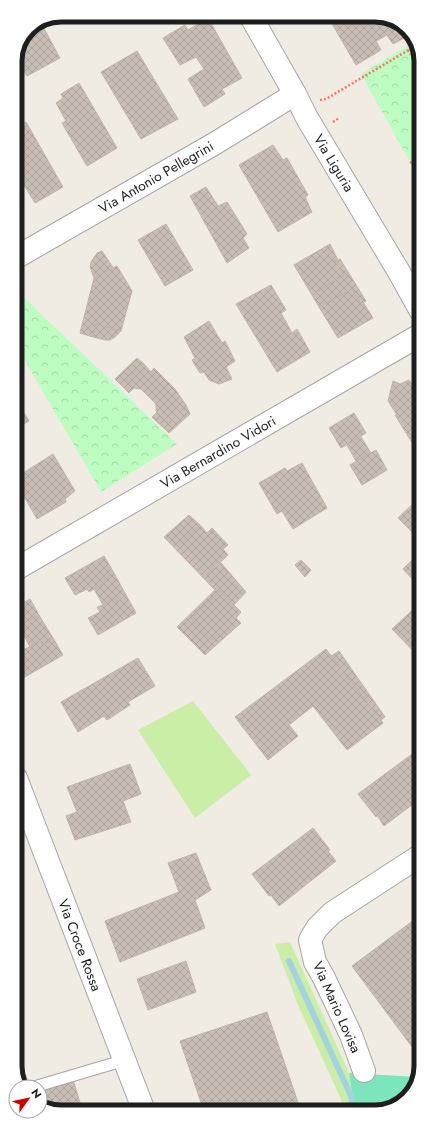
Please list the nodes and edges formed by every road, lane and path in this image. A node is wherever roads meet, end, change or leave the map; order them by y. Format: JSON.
{"nodes":[{"id":1,"x":254,"y":22,"type":"edge"},
{"id":2,"x":412,"y":48,"type":"edge"},
{"id":3,"x":408,"y":50,"type":"junction"},
{"id":4,"x":414,"y":60,"type":"edge"},
{"id":5,"x":295,"y":94,"type":"junction"},
{"id":6,"x":320,"y":100,"type":"dead end"},
{"id":7,"x":414,"y":161,"type":"edge"},
{"id":8,"x":410,"y":163,"type":"dead end"},
{"id":9,"x":22,"y":254,"type":"edge"},
{"id":10,"x":414,"y":299,"type":"edge"},
{"id":11,"x":414,"y":338,"type":"edge"},
{"id":12,"x":22,"y":566,"type":"edge"},
{"id":13,"x":22,"y":794,"type":"edge"},
{"id":14,"x":414,"y":860,"type":"edge"},
{"id":15,"x":124,"y":1059,"type":"junction"},
{"id":16,"x":364,"y":1071,"type":"dead end"},
{"id":17,"x":48,"y":1083,"type":"edge"},
{"id":18,"x":141,"y":1105,"type":"edge"}],
"edges":[{"from":1,"to":5,"type":"street","name":"Via Liguria"},
{"from":2,"to":3,"type":"path"},
{"from":3,"to":4,"type":"path"},
{"from":3,"to":6,"type":"path"},
{"from":5,"to":9,"type":"street","name":"Via Antonio Pellegrini"},
{"from":5,"to":10,"type":"street","name":"Via Liguria"},
{"from":7,"to":8,"type":"path"},
{"from":11,"to":12,"type":"street","name":"Via Bernardino Vidori"},
{"from":13,"to":15,"type":"street","name":"Via Croce Rossa"},
{"from":14,"to":16,"type":"street","name":"Via Mario Lovisa"},
{"from":15,"to":17,"type":"lane"},
{"from":15,"to":18,"type":"street","name":"Via Croce Rossa"}]}
